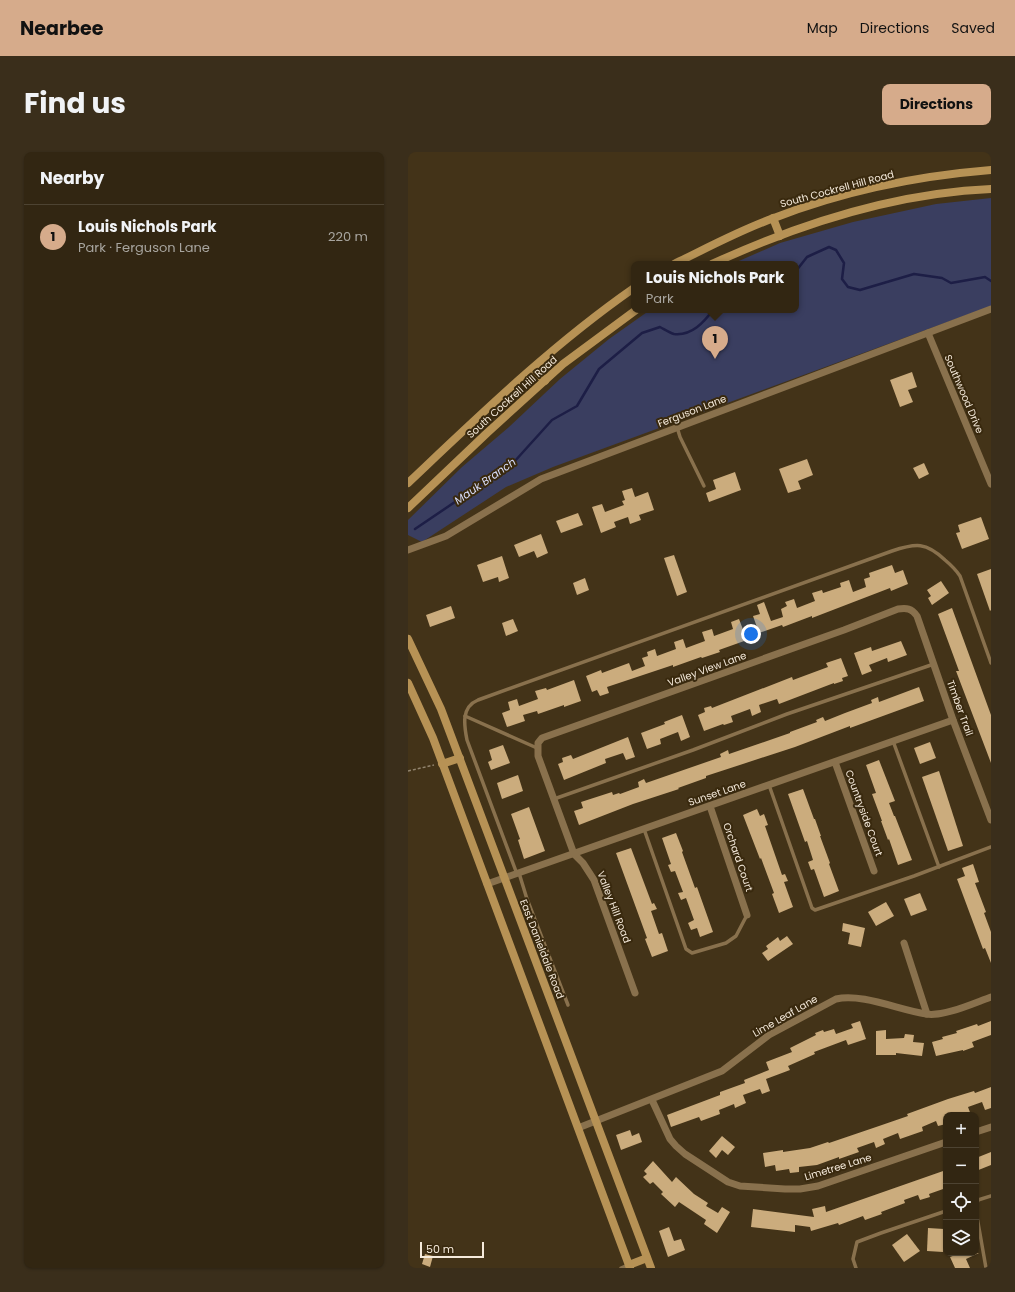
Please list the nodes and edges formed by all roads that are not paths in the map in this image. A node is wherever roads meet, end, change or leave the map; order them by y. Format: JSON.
{"nodes":[{"id":1,"x":991,"y":170,"type":"edge"},
{"id":2,"x":991,"y":189,"type":"edge"},
{"id":3,"x":773,"y":218,"type":"junction"},
{"id":4,"x":780,"y":236,"type":"junction"},
{"id":5,"x":680,"y":261,"type":"edge"},
{"id":6,"x":719,"y":261,"type":"edge"},
{"id":7,"x":631,"y":290,"type":"edge"},
{"id":8,"x":991,"y":309,"type":"edge"},
{"id":9,"x":632,"y":313,"type":"edge"},
{"id":10,"x":928,"y":333,"type":"junction"},
{"id":11,"x":533,"y":369,"type":"junction"},
{"id":12,"x":545,"y":381,"type":"junction"},
{"id":13,"x":677,"y":428,"type":"junction"},
{"id":14,"x":408,"y":483,"type":"edge"},
{"id":15,"x":991,"y":484,"type":"edge"},
{"id":16,"x":704,"y":486,"type":"dead end"},
{"id":17,"x":408,"y":508,"type":"edge"},
{"id":18,"x":408,"y":550,"type":"edge"},
{"id":19,"x":906,"y":608,"type":"joint"},
{"id":20,"x":408,"y":639,"type":"edge"},
{"id":21,"x":934,"y":664,"type":"junction"},
{"id":22,"x":991,"y":664,"type":"edge"},
{"id":23,"x":408,"y":683,"type":"edge"},
{"id":24,"x":465,"y":716,"type":"junction"},
{"id":25,"x":953,"y":720,"type":"junction"},
{"id":26,"x":892,"y":741,"type":"junction"},
{"id":27,"x":537,"y":745,"type":"junction"},
{"id":28,"x":460,"y":758,"type":"junction"},
{"id":29,"x":835,"y":762,"type":"junction"},
{"id":30,"x":442,"y":764,"type":"junction"},
{"id":31,"x":768,"y":785,"type":"junction"},
{"id":32,"x":553,"y":799,"type":"junction"},
{"id":33,"x":710,"y":806,"type":"junction"},
{"id":34,"x":991,"y":820,"type":"edge"},
{"id":35,"x":644,"y":829,"type":"junction"},
{"id":36,"x":991,"y":847,"type":"edge"},
{"id":37,"x":574,"y":854,"type":"junction"},
{"id":38,"x":939,"y":866,"type":"junction"},
{"id":39,"x":874,"y":871,"type":"dead end"},
{"id":40,"x":518,"y":874,"type":"junction"},
{"id":41,"x":505,"y":878,"type":"junction"},
{"id":42,"x":487,"y":884,"type":"junction"},
{"id":43,"x":747,"y":915,"type":"joint"},
{"id":44,"x":904,"y":943,"type":"dead end"},
{"id":45,"x":635,"y":993,"type":"dead end"},
{"id":46,"x":991,"y":997,"type":"edge"},
{"id":47,"x":568,"y":1005,"type":"dead end"},
{"id":48,"x":927,"y":1014,"type":"junction"},
{"id":49,"x":652,"y":1100,"type":"junction"},
{"id":50,"x":596,"y":1121,"type":"junction"},
{"id":51,"x":991,"y":1127,"type":"edge"},
{"id":52,"x":578,"y":1128,"type":"junction"},
{"id":53,"x":979,"y":1131,"type":"edge"},
{"id":54,"x":943,"y":1143,"type":"edge"},
{"id":55,"x":991,"y":1196,"type":"edge"},
{"id":56,"x":979,"y":1200,"type":"edge"},
{"id":57,"x":943,"y":1212,"type":"edge"},
{"id":58,"x":978,"y":1220,"type":"edge"},
{"id":59,"x":647,"y":1258,"type":"junction"},
{"id":60,"x":630,"y":1266,"type":"edge"},
{"id":61,"x":621,"y":1268,"type":"edge"},
{"id":62,"x":651,"y":1268,"type":"edge"},
{"id":63,"x":856,"y":1268,"type":"edge"},
{"id":64,"x":986,"y":1268,"type":"edge"}],
"edges":[{"from":1,"to":3,"type":"main road","name":"South Cockrell Hill Road"},
{"from":2,"to":4,"type":"main road"},
{"from":3,"to":4,"type":"main road"},
{"from":3,"to":5,"type":"main road","name":"South Cockrell Hill Road"},
{"from":4,"to":6,"type":"main road"},
{"from":7,"to":11,"type":"main road","name":"South Cockrell Hill Road"},
{"from":8,"to":10,"type":"street","name":"Ferguson Lane"},
{"from":9,"to":12,"type":"main road","name":"South Cockrell Hill Road"},
{"from":10,"to":13,"type":"street","name":"Ferguson Lane"},
{"from":10,"to":15,"type":"street","name":"Southwood Drive"},
{"from":11,"to":12,"type":"main road"},
{"from":11,"to":14,"type":"main road","name":"South Cockrell Hill Road"},
{"from":12,"to":17,"type":"main road","name":"South Cockrell Hill Road"},
{"from":13,"to":16,"type":"lane"},
{"from":13,"to":18,"type":"street","name":"Ferguson Lane"},
{"from":19,"to":21,"type":"street","name":"Timber Trail"},
{"from":19,"to":27,"type":"street","name":"Valley View Lane"},
{"from":20,"to":28,"type":"main road","name":"East Danieldale Road"},
{"from":21,"to":25,"type":"street","name":"Timber Trail"},
{"from":21,"to":32,"type":"lane"},
{"from":22,"to":24,"type":"lane"},
{"from":23,"to":30,"type":"main road"},
{"from":24,"to":27,"type":"lane"},
{"from":24,"to":40,"type":"lane"},
{"from":25,"to":26,"type":"street","name":"Sunset Lane"},
{"from":25,"to":34,"type":"street","name":"Timber Trail"},
{"from":26,"to":29,"type":"street","name":"Sunset Lane"},
{"from":26,"to":38,"type":"lane"},
{"from":27,"to":32,"type":"street","name":"Valley Hill Road"},
{"from":28,"to":30,"type":"main road"},
{"from":28,"to":41,"type":"main road","name":"East Danieldale Road"},
{"from":29,"to":31,"type":"street","name":"Sunset Lane"},
{"from":29,"to":39,"type":"street","name":"Countryside Court"},
{"from":30,"to":42,"type":"main road"},
{"from":31,"to":33,"type":"street","name":"Sunset Lane"},
{"from":31,"to":38,"type":"lane"},
{"from":32,"to":37,"type":"street","name":"Valley Hill Road"},
{"from":33,"to":35,"type":"street","name":"Sunset Lane"},
{"from":33,"to":43,"type":"street","name":"Orchard Court"},
{"from":35,"to":37,"type":"street","name":"Sunset Lane"},
{"from":35,"to":43,"type":"lane"},
{"from":36,"to":38,"type":"lane"},
{"from":37,"to":40,"type":"street","name":"Sunset Lane"},
{"from":37,"to":45,"type":"street","name":"Valley Hill Road"},
{"from":40,"to":41,"type":"street","name":"Sunset Lane"},
{"from":40,"to":47,"type":"lane"},
{"from":41,"to":42,"type":"street","name":"Sunset Lane"},
{"from":41,"to":50,"type":"main road","name":"East Danieldale Road"},
{"from":42,"to":52,"type":"main road"},
{"from":44,"to":48,"type":"street"},
{"from":46,"to":48,"type":"street","name":"Lime Leaf Lane"},
{"from":48,"to":49,"type":"street","name":"Lime Leaf Lane"},
{"from":49,"to":50,"type":"street","name":"Lime Leaf Lane"},
{"from":49,"to":54,"type":"street","name":"Limetree Lane"},
{"from":50,"to":52,"type":"street","name":"Lime Leaf Lane"},
{"from":50,"to":59,"type":"main road","name":"East Danieldale Road"},
{"from":51,"to":53,"type":"street"},
{"from":52,"to":60,"type":"main road"},
{"from":55,"to":56,"type":"lane"},
{"from":57,"to":63,"type":"lane"},
{"from":58,"to":64,"type":"lane"},
{"from":59,"to":60,"type":"main road"},
{"from":59,"to":62,"type":"main road","name":"East Danieldale Road"},
{"from":60,"to":61,"type":"lane"}]}
